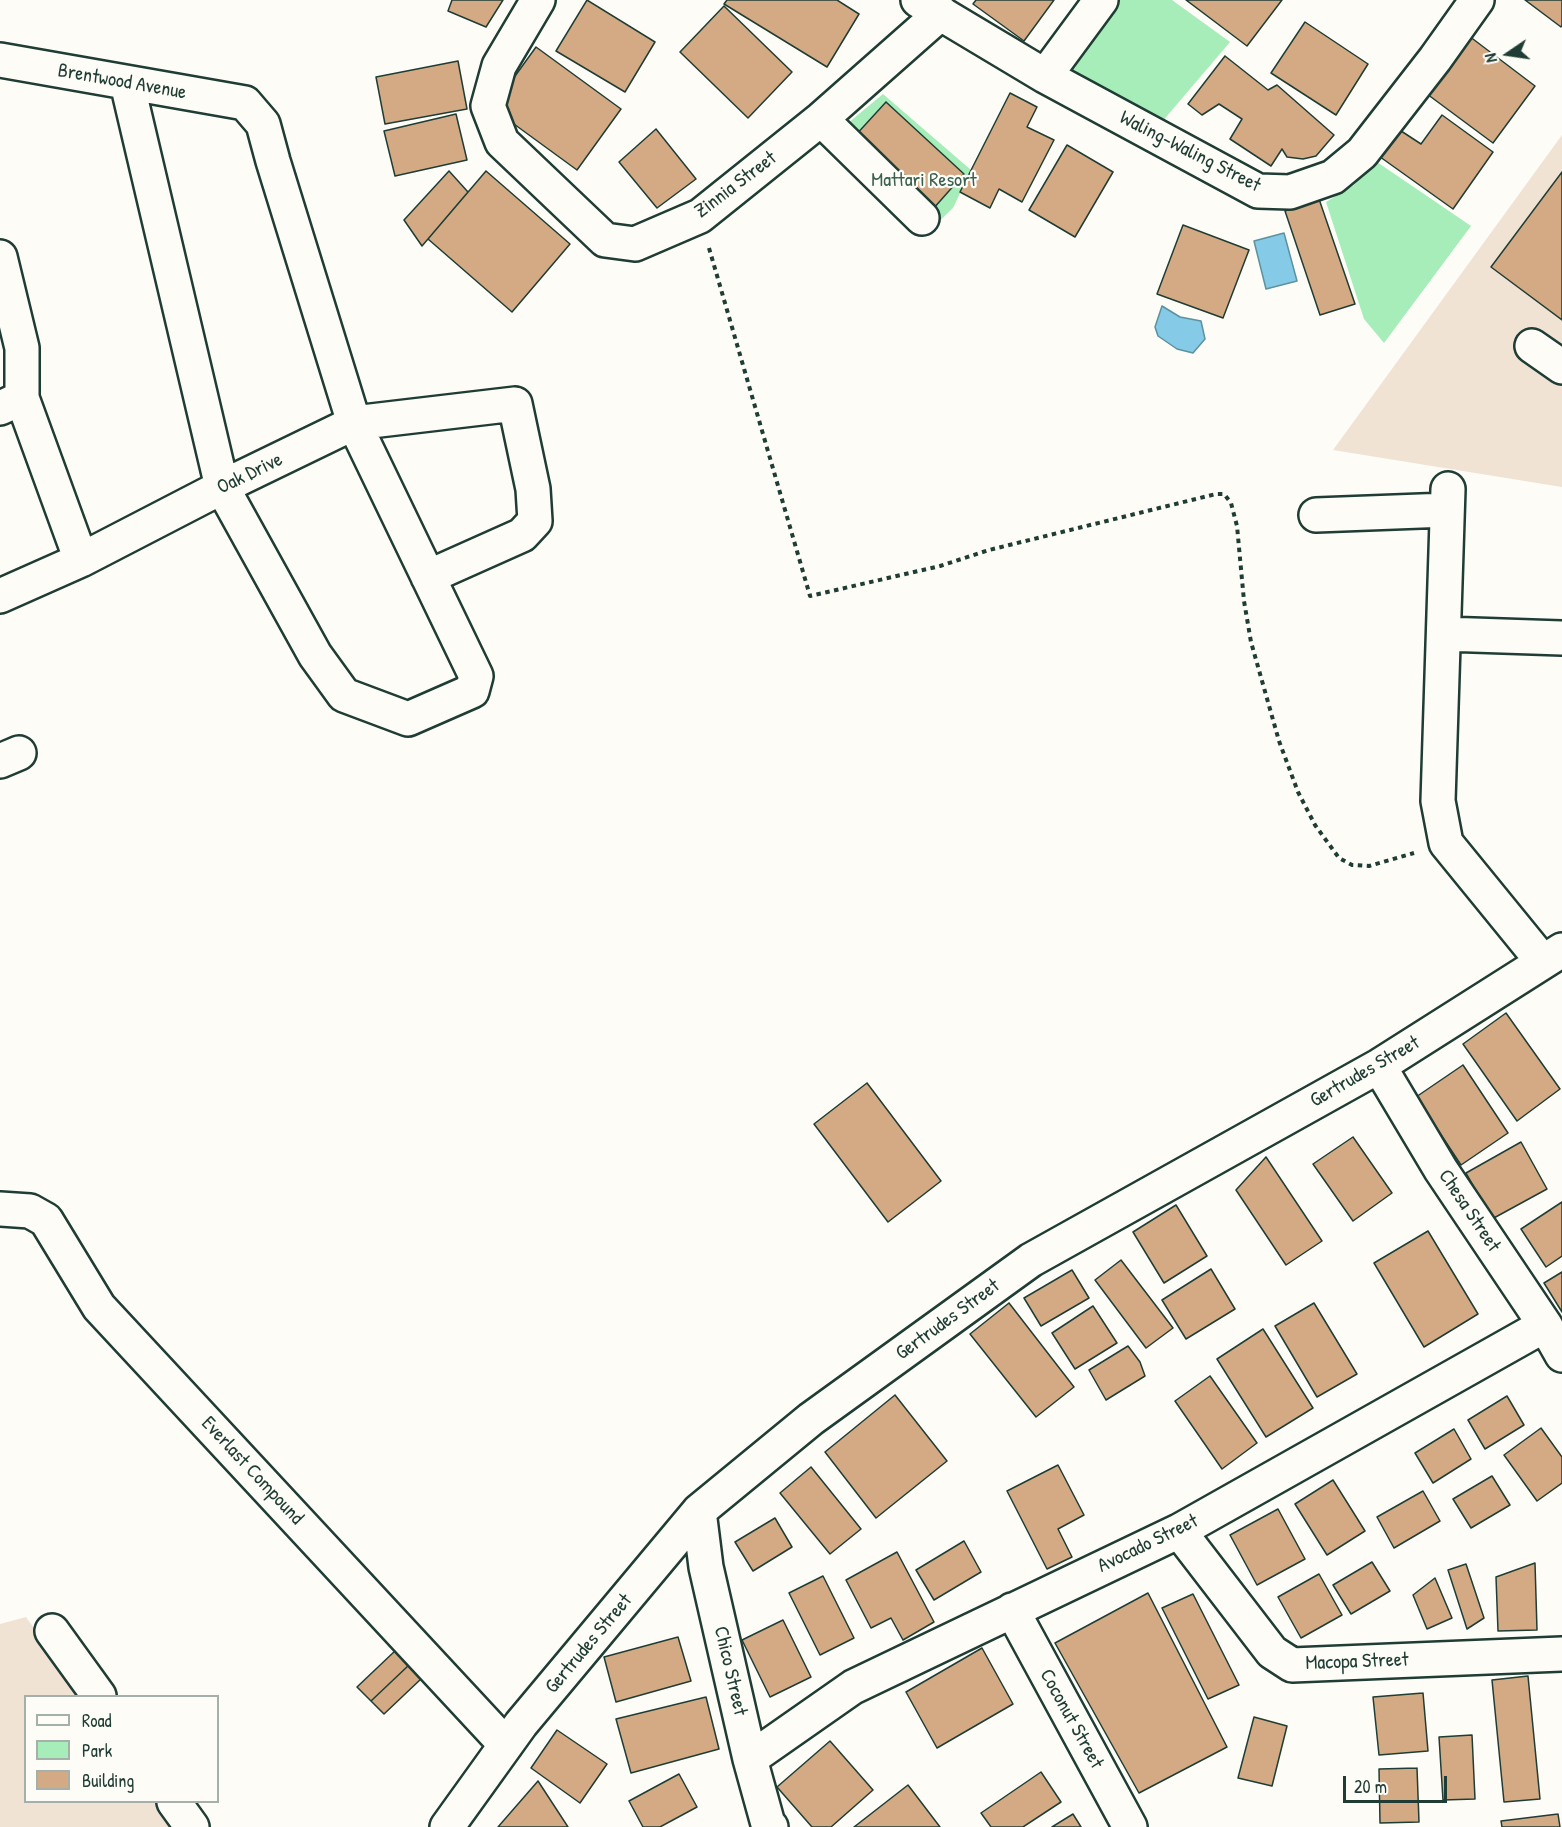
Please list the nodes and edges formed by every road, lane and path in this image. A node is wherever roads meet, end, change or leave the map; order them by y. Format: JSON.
{"nodes":[{"id":1,"x":538,"y":0,"type":"edge"},
{"id":2,"x":1101,"y":0,"type":"edge"},
{"id":3,"x":1477,"y":0,"type":"edge"},
{"id":4,"x":929,"y":7,"type":"edge"},
{"id":5,"x":0,"y":60,"type":"edge"},
{"id":6,"x":1045,"y":76,"type":"junction"},
{"id":7,"x":127,"y":83,"type":"junction"},
{"id":8,"x":821,"y":119,"type":"junction"},
{"id":9,"x":700,"y":216,"type":"junction"},
{"id":10,"x":922,"y":218,"type":"dead end"},
{"id":11,"x":0,"y":257,"type":"edge"},
{"id":12,"x":1532,"y":346,"type":"dead end"},
{"id":13,"x":1562,"y":368,"type":"edge"},
{"id":14,"x":11,"y":403,"type":"edge"},
{"id":15,"x":354,"y":423,"type":"junction"},
{"id":16,"x":222,"y":487,"type":"junction"},
{"id":17,"x":1316,"y":514,"type":"dead end"},
{"id":18,"x":81,"y":560,"type":"junction"},
{"id":19,"x":428,"y":577,"type":"junction"},
{"id":20,"x":0,"y":596,"type":"edge"},
{"id":21,"x":1444,"y":634,"type":"junction"},
{"id":22,"x":1562,"y":638,"type":"edge"},
{"id":23,"x":1446,"y":843,"type":"junction"},
{"id":24,"x":1553,"y":956,"type":"edge"},
{"id":25,"x":1379,"y":1065,"type":"junction"},
{"id":26,"x":0,"y":1209,"type":"edge"},
{"id":27,"x":1545,"y":1325,"type":"junction"},
{"id":28,"x":1562,"y":1355,"type":"edge"},
{"id":29,"x":699,"y":1511,"type":"junction"},
{"id":30,"x":1179,"y":1531,"type":"junction"},
{"id":31,"x":1012,"y":1610,"type":"junction"},
{"id":32,"x":52,"y":1631,"type":"dead end"},
{"id":33,"x":1562,"y":1654,"type":"edge"},
{"id":34,"x":98,"y":1695,"type":"edge"},
{"id":35,"x":506,"y":1745,"type":"junction"},
{"id":36,"x":750,"y":1759,"type":"junction"},
{"id":37,"x":175,"y":1803,"type":"edge"},
{"id":38,"x":192,"y":1827,"type":"edge"},
{"id":39,"x":447,"y":1827,"type":"edge"},
{"id":40,"x":771,"y":1827,"type":"edge"},
{"id":41,"x":1130,"y":1827,"type":"edge"}],
"edges":[{"from":1,"to":9,"type":"street","name":"Zinnia Street"},
{"from":2,"to":6,"type":"street"},
{"from":3,"to":6,"type":"street","name":"Waling-Waling Street"},
{"from":4,"to":6,"type":"street","name":"Waling-Waling Street"},
{"from":4,"to":8,"type":"street","name":"Zinnia Street"},
{"from":5,"to":7,"type":"street","name":"Brentwood Avenue"},
{"from":7,"to":15,"type":"street","name":"Brentwood Avenue"},
{"from":7,"to":16,"type":"street"},
{"from":8,"to":9,"type":"street","name":"Zinnia Street"},
{"from":8,"to":10,"type":"street"},
{"from":9,"to":23,"type":"path"},
{"from":11,"to":14,"type":"street"},
{"from":12,"to":13,"type":"street"},
{"from":14,"to":18,"type":"street"},
{"from":15,"to":16,"type":"street","name":"Oak Drive"},
{"from":15,"to":19,"type":"street"},
{"from":15,"to":19,"type":"street","name":"Oak Drive"},
{"from":16,"to":18,"type":"street","name":"Oak Drive"},
{"from":16,"to":19,"type":"street"},
{"from":17,"to":21,"type":"street"},
{"from":18,"to":20,"type":"street","name":"Oak Drive"},
{"from":21,"to":22,"type":"street"},
{"from":21,"to":23,"type":"street"},
{"from":23,"to":24,"type":"street"},
{"from":24,"to":25,"type":"street","name":"Gertrudes Street"},
{"from":25,"to":27,"type":"street","name":"Chesa Street"},
{"from":25,"to":29,"type":"street","name":"Gertrudes Street"},
{"from":26,"to":35,"type":"street","name":"Everlast Compound"},
{"from":27,"to":28,"type":"street","name":"Chesa Street"},
{"from":27,"to":30,"type":"street","name":"Avocado Street"},
{"from":29,"to":35,"type":"street","name":"Gertrudes Street"},
{"from":29,"to":36,"type":"street","name":"Chico Street"},
{"from":30,"to":31,"type":"street","name":"Avocado Street"},
{"from":30,"to":33,"type":"street","name":"Macopa Street"},
{"from":31,"to":36,"type":"street","name":"Avocado Street"},
{"from":31,"to":41,"type":"street","name":"Coconut Street"},
{"from":32,"to":34,"type":"street"},
{"from":35,"to":39,"type":"street","name":"Gertrudes Street"},
{"from":36,"to":40,"type":"street","name":"Chico Street"},
{"from":37,"to":38,"type":"street"}]}
